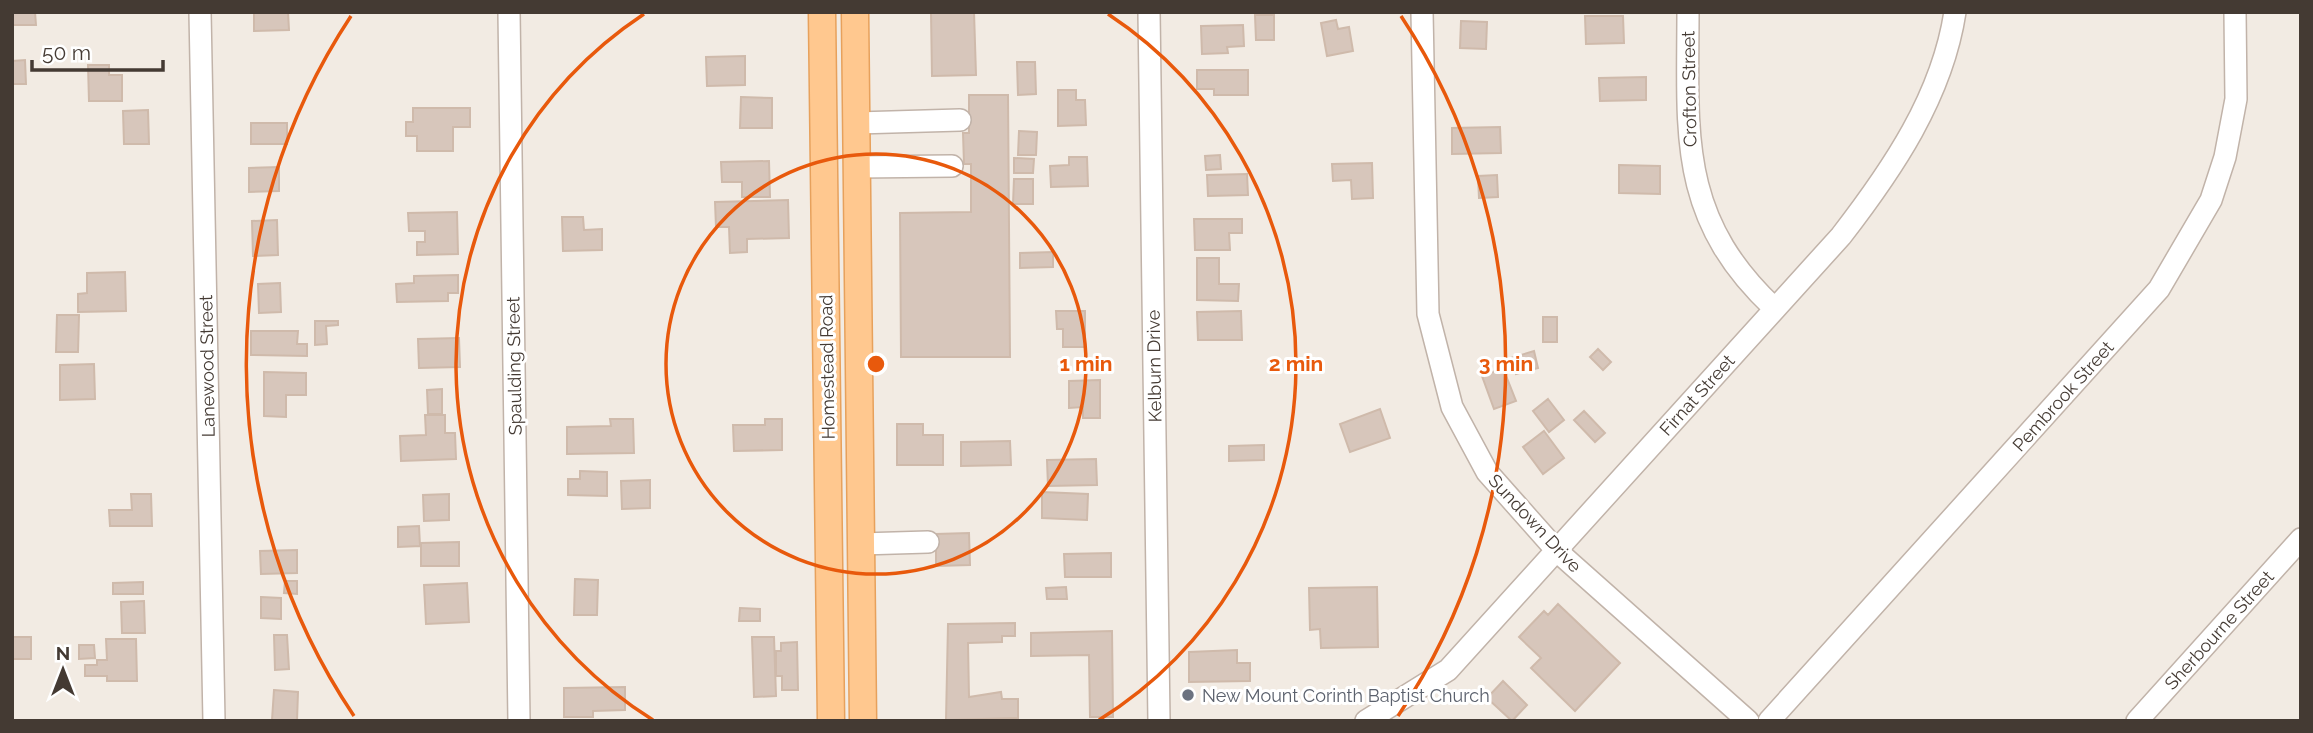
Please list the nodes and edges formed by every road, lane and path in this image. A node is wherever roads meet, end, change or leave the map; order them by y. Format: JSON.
{"nodes":[{"id":1,"x":200,"y":12,"type":"edge"},
{"id":2,"x":509,"y":12,"type":"edge"},
{"id":3,"x":1149,"y":12,"type":"edge"},
{"id":4,"x":1422,"y":12,"type":"edge"},
{"id":5,"x":1688,"y":12,"type":"edge"},
{"id":6,"x":1955,"y":12,"type":"edge"},
{"id":7,"x":2235,"y":12,"type":"edge"},
{"id":8,"x":822,"y":14,"type":"edge"},
{"id":9,"x":855,"y":15,"type":"edge"},
{"id":10,"x":960,"y":120,"type":"dead end"},
{"id":11,"x":857,"y":124,"type":"junction"},
{"id":12,"x":952,"y":166,"type":"dead end"},
{"id":13,"x":857,"y":167,"type":"junction"},
{"id":14,"x":858,"y":277,"type":"junction"},
{"id":15,"x":825,"y":282,"type":"junction"},
{"id":16,"x":1774,"y":308,"type":"junction"},
{"id":17,"x":2301,"y":539,"type":"edge"},
{"id":18,"x":928,"y":542,"type":"dead end"},
{"id":19,"x":861,"y":544,"type":"junction"},
{"id":20,"x":1558,"y":552,"type":"junction"},
{"id":21,"x":214,"y":721,"type":"edge"},
{"id":22,"x":519,"y":721,"type":"edge"},
{"id":23,"x":831,"y":721,"type":"edge"},
{"id":24,"x":863,"y":721,"type":"edge"},
{"id":25,"x":1159,"y":721,"type":"edge"},
{"id":26,"x":1366,"y":721,"type":"edge"},
{"id":27,"x":1748,"y":721,"type":"edge"},
{"id":28,"x":1769,"y":721,"type":"edge"},
{"id":29,"x":2137,"y":721,"type":"edge"}],
"edges":[{"from":1,"to":21,"type":"street","name":"Lanewood Street"},
{"from":2,"to":22,"type":"street","name":"Spaulding Street"},
{"from":3,"to":25,"type":"street","name":"Kelburn Drive"},
{"from":4,"to":20,"type":"street","name":"Sundown Drive"},
{"from":5,"to":16,"type":"street","name":"Crofton Street"},
{"from":6,"to":16,"type":"street","name":"Firnat Street"},
{"from":7,"to":28,"type":"street","name":"Pembrook Street"},
{"from":8,"to":9,"type":"main road"},
{"from":8,"to":15,"type":"main road","name":"Homestead Road"},
{"from":9,"to":11,"type":"main road","name":"Homestead Road"},
{"from":10,"to":11,"type":"street"},
{"from":11,"to":13,"type":"main road","name":"Homestead Road"},
{"from":12,"to":13,"type":"street"},
{"from":13,"to":14,"type":"main road","name":"Homestead Road"},
{"from":14,"to":15,"type":"main road"},
{"from":14,"to":19,"type":"main road","name":"Homestead Road"},
{"from":15,"to":23,"type":"main road","name":"Homestead Road"},
{"from":16,"to":20,"type":"street","name":"Firnat Street"},
{"from":17,"to":29,"type":"street","name":"Sherbourne Street"},
{"from":18,"to":19,"type":"street"},
{"from":19,"to":24,"type":"main road","name":"Homestead Road"},
{"from":20,"to":26,"type":"street","name":"Firnat Street"},
{"from":20,"to":27,"type":"street","name":"Sundown Drive"}]}
